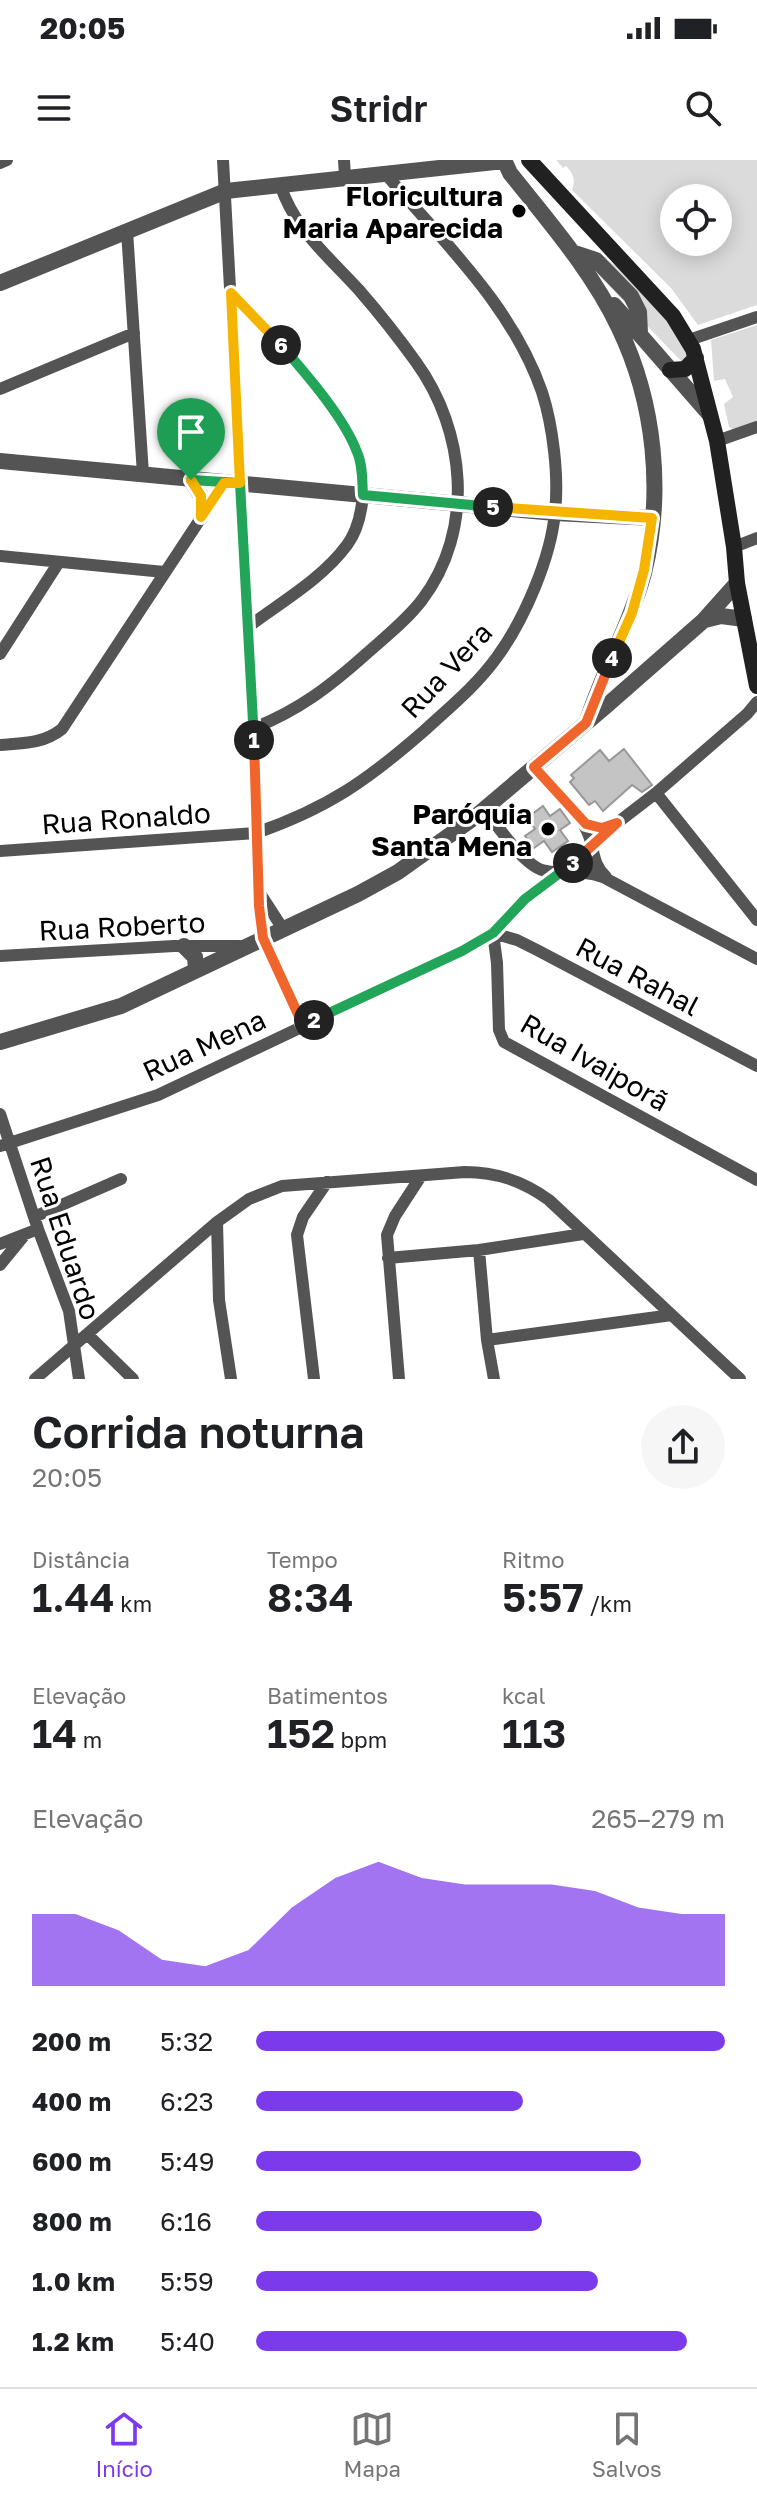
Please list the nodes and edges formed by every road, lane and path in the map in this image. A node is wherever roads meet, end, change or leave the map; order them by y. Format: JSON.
{"nodes":[{"id":1,"x":7,"y":160,"type":"edge"},
{"id":2,"x":223,"y":160,"type":"edge"},
{"id":3,"x":529,"y":160,"type":"edge"},
{"id":4,"x":0,"y":163,"type":"edge"},
{"id":5,"x":506,"y":165,"type":"edge"},
{"id":6,"x":344,"y":168,"type":"edge"},
{"id":7,"x":384,"y":172,"type":"junction"},
{"id":8,"x":280,"y":184,"type":"junction"},
{"id":9,"x":226,"y":191,"type":"junction"},
{"id":10,"x":127,"y":231,"type":"junction"},
{"id":11,"x":572,"y":252,"type":"junction"},
{"id":12,"x":589,"y":277,"type":"junction"},
{"id":13,"x":0,"y":283,"type":"edge"},
{"id":14,"x":231,"y":293,"type":"junction"},
{"id":15,"x":757,"y":317,"type":"edge"},
{"id":16,"x":134,"y":333,"type":"junction"},
{"id":17,"x":640,"y":333,"type":"junction"},
{"id":18,"x":689,"y":340,"type":"junction"},
{"id":19,"x":696,"y":358,"type":"junction"},
{"id":20,"x":670,"y":370,"type":"junction"},
{"id":21,"x":641,"y":387,"type":"junction"},
{"id":22,"x":0,"y":389,"type":"edge"},
{"id":23,"x":710,"y":415,"type":"junction"},
{"id":24,"x":757,"y":427,"type":"edge"},
{"id":25,"x":717,"y":441,"type":"junction"},
{"id":26,"x":0,"y":461,"type":"edge"},
{"id":27,"x":143,"y":474,"type":"junction"},
{"id":28,"x":191,"y":480,"type":"junction"},
{"id":29,"x":232,"y":483,"type":"junction"},
{"id":30,"x":363,"y":495,"type":"junction"},
{"id":31,"x":459,"y":504,"type":"junction"},
{"id":32,"x":555,"y":513,"type":"junction"},
{"id":33,"x":201,"y":517,"type":"junction"},
{"id":34,"x":652,"y":518,"type":"junction"},
{"id":35,"x":757,"y":538,"type":"edge"},
{"id":36,"x":734,"y":547,"type":"junction"},
{"id":37,"x":0,"y":556,"type":"edge"},
{"id":38,"x":59,"y":562,"type":"junction"},
{"id":39,"x":164,"y":572,"type":"junction"},
{"id":40,"x":737,"y":583,"type":"junction"},
{"id":41,"x":744,"y":619,"type":"junction"},
{"id":42,"x":703,"y":621,"type":"junction"},
{"id":43,"x":248,"y":627,"type":"junction"},
{"id":44,"x":0,"y":654,"type":"edge"},
{"id":45,"x":757,"y":686,"type":"edge"},
{"id":46,"x":757,"y":702,"type":"edge"},
{"id":47,"x":586,"y":723,"type":"junction"},
{"id":48,"x":254,"y":728,"type":"junction"},
{"id":49,"x":0,"y":745,"type":"edge"},
{"id":50,"x":534,"y":767,"type":"junction"},
{"id":51,"x":656,"y":793,"type":"junction"},
{"id":52,"x":484,"y":809,"type":"junction"},
{"id":53,"x":580,"y":819,"type":"junction"},
{"id":54,"x":617,"y":823,"type":"junction"},
{"id":55,"x":256,"y":833,"type":"junction"},
{"id":56,"x":591,"y":847,"type":"junction"},
{"id":57,"x":0,"y":851,"type":"edge"},
{"id":58,"x":531,"y":866,"type":"junction"},
{"id":59,"x":565,"y":871,"type":"junction"},
{"id":60,"x":612,"y":881,"type":"junction"},
{"id":61,"x":259,"y":892,"type":"junction"},
{"id":62,"x":525,"y":899,"type":"junction"},
{"id":63,"x":757,"y":920,"type":"edge"},
{"id":64,"x":283,"y":929,"type":"junction"},
{"id":65,"x":493,"y":933,"type":"junction"},
{"id":66,"x":263,"y":938,"type":"junction"},
{"id":67,"x":757,"y":943,"type":"edge"},
{"id":68,"x":184,"y":946,"type":"junction"},
{"id":69,"x":246,"y":946,"type":"junction"},
{"id":70,"x":736,"y":948,"type":"junction"},
{"id":71,"x":0,"y":956,"type":"edge"},
{"id":72,"x":757,"y":959,"type":"edge"},
{"id":73,"x":196,"y":970,"type":"junction"},
{"id":74,"x":303,"y":1025,"type":"junction"},
{"id":75,"x":0,"y":1042,"type":"edge"},
{"id":76,"x":757,"y":1066,"type":"edge"},
{"id":77,"x":0,"y":1114,"type":"edge"},
{"id":78,"x":5,"y":1145,"type":"edge"},
{"id":79,"x":421,"y":1176,"type":"junction"},
{"id":80,"x":121,"y":1179,"type":"dead end"},
{"id":81,"x":757,"y":1180,"type":"edge"},
{"id":82,"x":327,"y":1182,"type":"junction"},
{"id":83,"x":217,"y":1222,"type":"junction"},
{"id":84,"x":36,"y":1223,"type":"junction"},
{"id":85,"x":583,"y":1234,"type":"junction"},
{"id":86,"x":25,"y":1235,"type":"junction"},
{"id":87,"x":0,"y":1244,"type":"edge"},
{"id":88,"x":479,"y":1250,"type":"junction"},
{"id":89,"x":388,"y":1258,"type":"junction"},
{"id":90,"x":0,"y":1265,"type":"edge"},
{"id":91,"x":672,"y":1315,"type":"junction"},
{"id":92,"x":88,"y":1335,"type":"junction"},
{"id":93,"x":487,"y":1340,"type":"junction"},
{"id":94,"x":76,"y":1345,"type":"junction"},
{"id":95,"x":35,"y":1379,"type":"edge"},
{"id":96,"x":79,"y":1379,"type":"edge"},
{"id":97,"x":133,"y":1379,"type":"edge"},
{"id":98,"x":231,"y":1379,"type":"edge"},
{"id":99,"x":314,"y":1379,"type":"edge"},
{"id":100,"x":399,"y":1379,"type":"edge"},
{"id":101,"x":494,"y":1379,"type":"edge"},
{"id":102,"x":740,"y":1379,"type":"edge"}],
"edges":[{"from":1,"to":4,"type":"street"},
{"from":2,"to":9,"type":"street"},
{"from":3,"to":18,"type":"main road"},
{"from":5,"to":7,"type":"street"},
{"from":5,"to":11,"type":"street"},
{"from":6,"to":7,"type":"street"},
{"from":6,"to":8,"type":"street"},
{"from":7,"to":32,"type":"street","name":"Rua Vera"},
{"from":8,"to":9,"type":"street"},
{"from":8,"to":31,"type":"street"},
{"from":9,"to":10,"type":"street"},
{"from":9,"to":14,"type":"street"},
{"from":10,"to":13,"type":"street"},
{"from":10,"to":16,"type":"street"},
{"from":11,"to":12,"type":"street"},
{"from":11,"to":17,"type":"street"},
{"from":12,"to":17,"type":"street"},
{"from":12,"to":21,"type":"street"},
{"from":14,"to":29,"type":"street"},
{"from":14,"to":30,"type":"street"},
{"from":15,"to":18,"type":"street"},
{"from":16,"to":22,"type":"street"},
{"from":16,"to":27,"type":"street"},
{"from":17,"to":20,"type":"street"},
{"from":18,"to":19,"type":"main road"},
{"from":19,"to":20,"type":"main road"},
{"from":19,"to":23,"type":"main road"},
{"from":20,"to":21,"type":"street"},
{"from":20,"to":23,"type":"street"},
{"from":21,"to":34,"type":"street"},
{"from":23,"to":25,"type":"main road"},
{"from":24,"to":25,"type":"street"},
{"from":25,"to":36,"type":"main road"},
{"from":26,"to":27,"type":"street"},
{"from":27,"to":28,"type":"street"},
{"from":28,"to":29,"type":"street"},
{"from":28,"to":33,"type":"street"},
{"from":29,"to":30,"type":"street"},
{"from":29,"to":33,"type":"street"},
{"from":29,"to":43,"type":"street"},
{"from":30,"to":31,"type":"street"},
{"from":30,"to":43,"type":"street"},
{"from":31,"to":32,"type":"street"},
{"from":31,"to":48,"type":"street"},
{"from":32,"to":34,"type":"street"},
{"from":32,"to":55,"type":"street","name":"Rua Vera"},
{"from":33,"to":39,"type":"street"},
{"from":34,"to":47,"type":"street"},
{"from":35,"to":36,"type":"street"},
{"from":36,"to":40,"type":"main road"},
{"from":37,"to":38,"type":"street"},
{"from":38,"to":39,"type":"street"},
{"from":38,"to":44,"type":"street"},
{"from":39,"to":49,"type":"street"},
{"from":40,"to":41,"type":"main road"},
{"from":40,"to":42,"type":"street"},
{"from":41,"to":42,"type":"street"},
{"from":41,"to":45,"type":"main road"},
{"from":42,"to":47,"type":"street"},
{"from":43,"to":48,"type":"street"},
{"from":46,"to":51,"type":"street","name":"Rua Mena"},
{"from":47,"to":50,"type":"street"},
{"from":48,"to":55,"type":"street"},
{"from":50,"to":52,"type":"street"},
{"from":50,"to":53,"type":"street"},
{"from":51,"to":54,"type":"street","name":"Rua Mena"},
{"from":51,"to":63,"type":"street"},
{"from":52,"to":58,"type":"street"},
{"from":52,"to":64,"type":"street"},
{"from":53,"to":54,"type":"street"},
{"from":53,"to":56,"type":"street"},
{"from":54,"to":56,"type":"street","name":"Rua Mena"},
{"from":55,"to":57,"type":"street","name":"Rua Ronaldo"},
{"from":55,"to":61,"type":"street"},
{"from":56,"to":59,"type":"street","name":"Rua Mena"},
{"from":56,"to":60,"type":"street"},
{"from":58,"to":59,"type":"street"},
{"from":58,"to":62,"type":"street"},
{"from":59,"to":60,"type":"street"},
{"from":59,"to":62,"type":"street","name":"Rua Mena"},
{"from":60,"to":70,"type":"street"},
{"from":61,"to":64,"type":"street"},
{"from":61,"to":66,"type":"street"},
{"from":62,"to":65,"type":"street","name":"Rua Mena"},
{"from":64,"to":66,"type":"street"},
{"from":65,"to":74,"type":"street","name":"Rua Mena"},
{"from":65,"to":76,"type":"street","name":"Rua Rahal"},
{"from":65,"to":81,"type":"street","name":"Rua Ivaiporã"},
{"from":66,"to":69,"type":"street"},
{"from":66,"to":74,"type":"street"},
{"from":67,"to":70,"type":"street"},
{"from":68,"to":69,"type":"street","name":"Rua Roberto"},
{"from":68,"to":71,"type":"street","name":"Rua Roberto"},
{"from":68,"to":73,"type":"street"},
{"from":69,"to":73,"type":"street"},
{"from":70,"to":72,"type":"street"},
{"from":73,"to":75,"type":"street"},
{"from":74,"to":78,"type":"street","name":"Rua Mena"},
{"from":77,"to":78,"type":"street","name":"Rua Eduardo"},
{"from":78,"to":84,"type":"street","name":"Rua Eduardo"},
{"from":79,"to":82,"type":"street"},
{"from":79,"to":85,"type":"street"},
{"from":79,"to":89,"type":"street"},
{"from":80,"to":84,"type":"street"},
{"from":82,"to":83,"type":"street"},
{"from":82,"to":99,"type":"street"},
{"from":83,"to":92,"type":"street"},
{"from":83,"to":98,"type":"street"},
{"from":84,"to":86,"type":"street"},
{"from":84,"to":94,"type":"street","name":"Rua Eduardo"},
{"from":85,"to":88,"type":"street"},
{"from":85,"to":91,"type":"street"},
{"from":86,"to":87,"type":"street"},
{"from":86,"to":90,"type":"street"},
{"from":88,"to":89,"type":"street"},
{"from":88,"to":93,"type":"street"},
{"from":89,"to":100,"type":"street"},
{"from":91,"to":93,"type":"street"},
{"from":91,"to":102,"type":"street"},
{"from":92,"to":94,"type":"street"},
{"from":92,"to":97,"type":"street"},
{"from":93,"to":101,"type":"street"},
{"from":94,"to":95,"type":"street"},
{"from":94,"to":96,"type":"street","name":"Rua Eduardo"}]}
